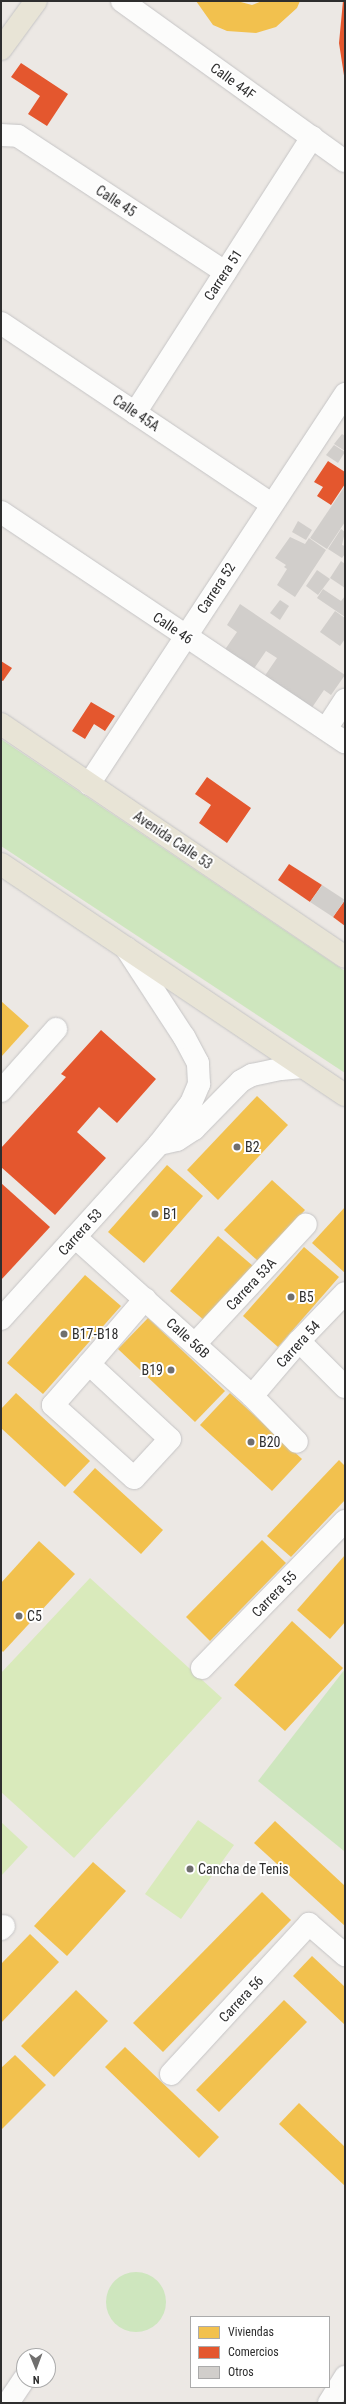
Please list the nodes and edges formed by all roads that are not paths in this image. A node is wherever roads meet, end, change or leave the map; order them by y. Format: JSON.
{"nodes":[{"id":1,"x":36,"y":1,"type":"edge"},
{"id":2,"x":122,"y":1,"type":"edge"},
{"id":3,"x":1,"y":49,"type":"edge"},
{"id":4,"x":4,"y":134,"type":"edge"},
{"id":5,"x":312,"y":137,"type":"junction"},
{"id":6,"x":345,"y":161,"type":"edge"},
{"id":7,"x":225,"y":272,"type":"junction"},
{"id":8,"x":1,"y":323,"type":"edge"},
{"id":9,"x":345,"y":394,"type":"edge"},
{"id":10,"x":135,"y":413,"type":"junction"},
{"id":11,"x":271,"y":504,"type":"junction"},
{"id":12,"x":1,"y":512,"type":"edge"},
{"id":13,"x":184,"y":636,"type":"junction"},
{"id":14,"x":345,"y":700,"type":"edge"},
{"id":15,"x":1,"y":724,"type":"edge"},
{"id":16,"x":326,"y":729,"type":"junction"},
{"id":17,"x":345,"y":742,"type":"edge"},
{"id":18,"x":89,"y":784,"type":"junction"},
{"id":19,"x":1,"y":864,"type":"edge"},
{"id":20,"x":126,"y":947,"type":"junction"},
{"id":21,"x":345,"y":957,"type":"edge"},
{"id":22,"x":56,"y":1029,"type":"dead end"},
{"id":23,"x":303,"y":1067,"type":"junction"},
{"id":24,"x":1,"y":1091,"type":"edge"},
{"id":25,"x":345,"y":1095,"type":"edge"},
{"id":26,"x":159,"y":1144,"type":"junction"},
{"id":27,"x":306,"y":1224,"type":"dead end"},
{"id":28,"x":75,"y":1237,"type":"junction"},
{"id":29,"x":345,"y":1293,"type":"edge"},
{"id":30,"x":145,"y":1299,"type":"junction"},
{"id":31,"x":2,"y":1315,"type":"edge"},
{"id":32,"x":298,"y":1341,"type":"junction"},
{"id":33,"x":195,"y":1344,"type":"junction"},
{"id":34,"x":88,"y":1364,"type":"junction"},
{"id":35,"x":345,"y":1387,"type":"edge"},
{"id":36,"x":252,"y":1396,"type":"junction"},
{"id":37,"x":297,"y":1442,"type":"dead end"},
{"id":38,"x":345,"y":1521,"type":"edge"},
{"id":39,"x":202,"y":1668,"type":"dead end"},
{"id":40,"x":345,"y":1955,"type":"edge"},
{"id":41,"x":171,"y":2074,"type":"dead end"},
{"id":42,"x":345,"y":2377,"type":"edge"},
{"id":43,"x":18,"y":2388,"type":"edge"},
{"id":44,"x":8,"y":2403,"type":"edge"},
{"id":45,"x":329,"y":2403,"type":"edge"}],
"edges":[{"from":1,"to":3,"type":"main road"},
{"from":2,"to":5,"type":"street","name":"Calle 44F"},
{"from":4,"to":7,"type":"street","name":"Calle 45"},
{"from":5,"to":6,"type":"street","name":"Calle 44F"},
{"from":5,"to":7,"type":"street","name":"Carrera 51"},
{"from":7,"to":10,"type":"street","name":"Carrera 51"},
{"from":8,"to":10,"type":"street","name":"Calle 45A"},
{"from":9,"to":11,"type":"street","name":"Carrera 52"},
{"from":10,"to":11,"type":"street","name":"Calle 45A"},
{"from":11,"to":13,"type":"street","name":"Carrera 52"},
{"from":12,"to":13,"type":"street","name":"Calle 46"},
{"from":13,"to":16,"type":"street","name":"Calle 46"},
{"from":13,"to":18,"type":"street","name":"Carrera 52"},
{"from":14,"to":16,"type":"street"},
{"from":15,"to":18,"type":"main road","name":"Avenida Calle 53"},
{"from":16,"to":17,"type":"street","name":"Calle 46"},
{"from":18,"to":21,"type":"main road","name":"Avenida Calle 53"},
{"from":19,"to":20,"type":"main road"},
{"from":20,"to":23,"type":"main road"},
{"from":20,"to":26,"type":"street","name":"Carrera 53"},
{"from":22,"to":24,"type":"street"},
{"from":23,"to":25,"type":"main road"},
{"from":23,"to":26,"type":"street"},
{"from":26,"to":28,"type":"street","name":"Carrera 53"},
{"from":27,"to":33,"type":"street","name":"Carrera 53A"},
{"from":28,"to":30,"type":"street","name":"Calle 56B"},
{"from":28,"to":31,"type":"street","name":"Carrera 53"},
{"from":29,"to":32,"type":"street","name":"Carrera 54"},
{"from":30,"to":33,"type":"street","name":"Calle 56B"},
{"from":30,"to":34,"type":"street"},
{"from":32,"to":35,"type":"street"},
{"from":32,"to":36,"type":"street","name":"Carrera 54"},
{"from":33,"to":36,"type":"street","name":"Calle 56B"},
{"from":34,"to":34,"type":"street"},
{"from":36,"to":37,"type":"street","name":"Calle 56B"},
{"from":38,"to":39,"type":"street","name":"Carrera 55"},
{"from":40,"to":41,"type":"street","name":"Carrera 56"},
{"from":42,"to":45,"type":"street"},
{"from":43,"to":44,"type":"street"}]}
